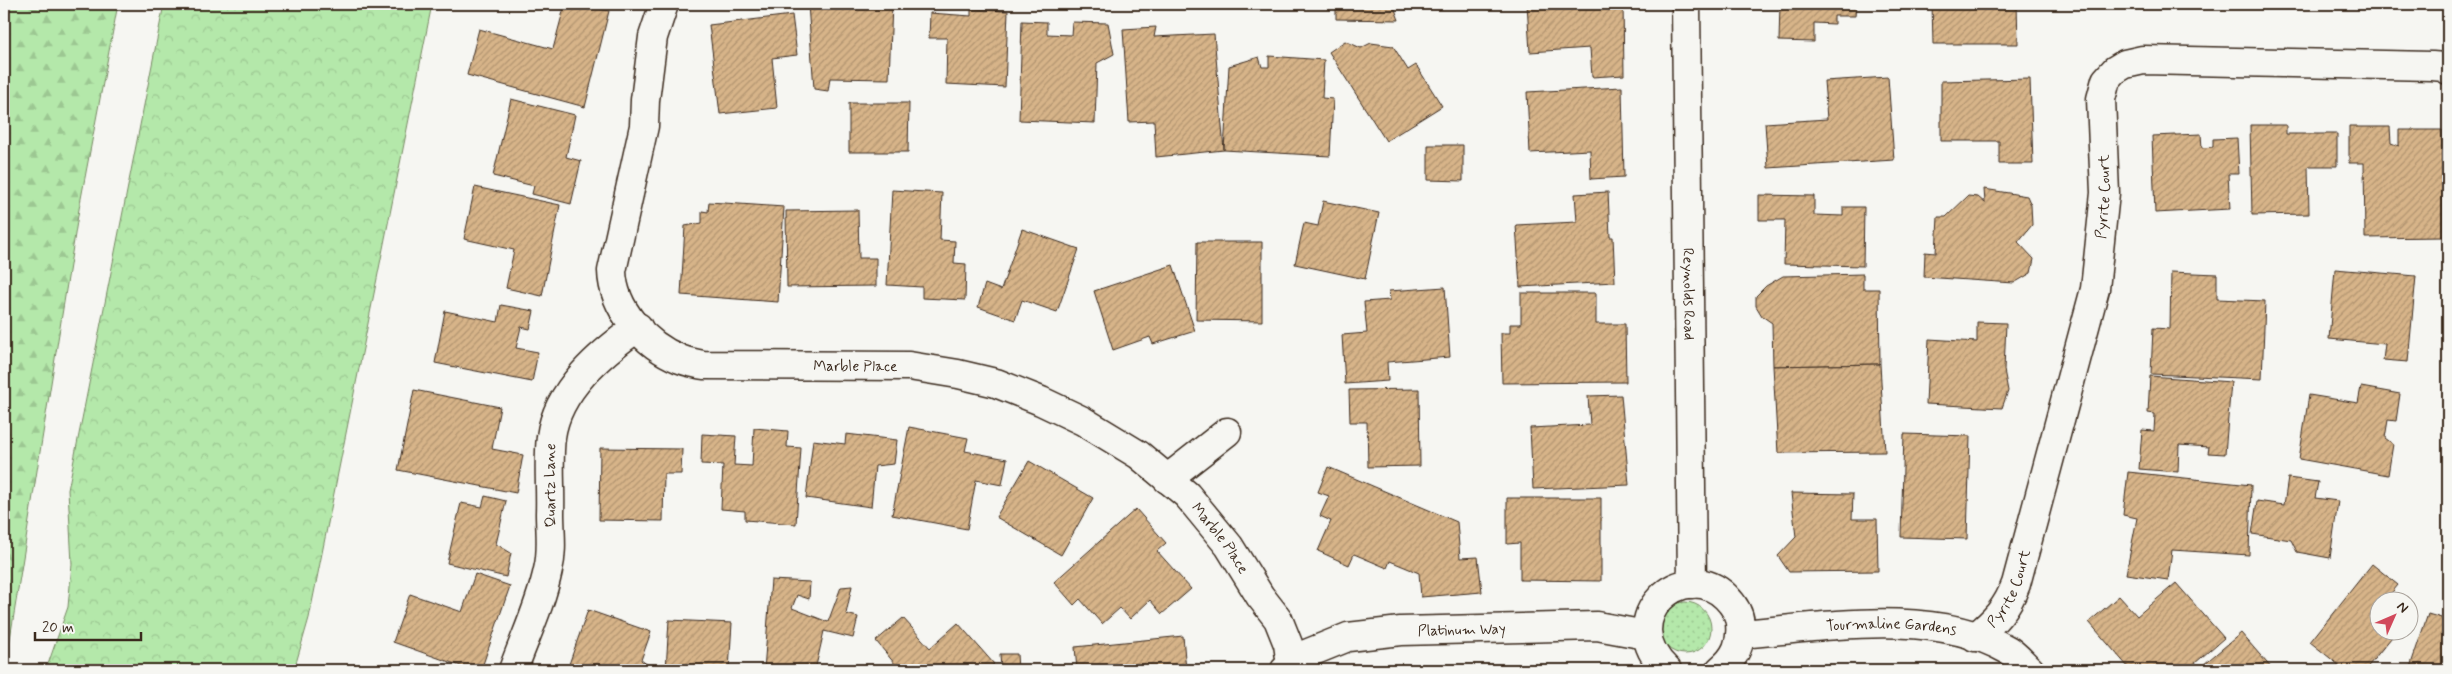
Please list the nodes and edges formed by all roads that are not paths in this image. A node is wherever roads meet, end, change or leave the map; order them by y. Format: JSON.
{"nodes":[{"id":1,"x":664,"y":4,"type":"edge"},
{"id":2,"x":1686,"y":4,"type":"edge"},
{"id":3,"x":2448,"y":70,"type":"edge"},
{"id":4,"x":638,"y":327,"type":"junction"},
{"id":5,"x":1227,"y":432,"type":"dead end"},
{"id":6,"x":1167,"y":479,"type":"junction"},
{"id":7,"x":1692,"y":584,"type":"junction"},
{"id":8,"x":1741,"y":634,"type":"junction"},
{"id":9,"x":1646,"y":635,"type":"junction"},
{"id":10,"x":1975,"y":637,"type":"junction"},
{"id":11,"x":1288,"y":668,"type":"edge"},
{"id":12,"x":514,"y":670,"type":"edge"},
{"id":13,"x":1667,"y":670,"type":"edge"},
{"id":14,"x":1720,"y":670,"type":"edge"},
{"id":15,"x":2030,"y":670,"type":"edge"}],
"edges":[{"from":1,"to":4,"type":"street","name":"Marble Place"},
{"from":2,"to":7,"type":"street","name":"Reynolds Road"},
{"from":3,"to":10,"type":"street","name":"Pyrite Court"},
{"from":4,"to":6,"type":"street","name":"Marble Place"},
{"from":4,"to":12,"type":"street","name":"Quartz Lane"},
{"from":5,"to":6,"type":"street"},
{"from":6,"to":11,"type":"street","name":"Marble Place"},
{"from":7,"to":8,"type":"street"},
{"from":7,"to":9,"type":"street"},
{"from":8,"to":10,"type":"street","name":"Tourmaline Gardens"},
{"from":8,"to":14,"type":"street"},
{"from":9,"to":11,"type":"street","name":"Platinum Way"},
{"from":9,"to":13,"type":"street"},
{"from":10,"to":15,"type":"street","name":"Tourmaline Gardens"}]}
